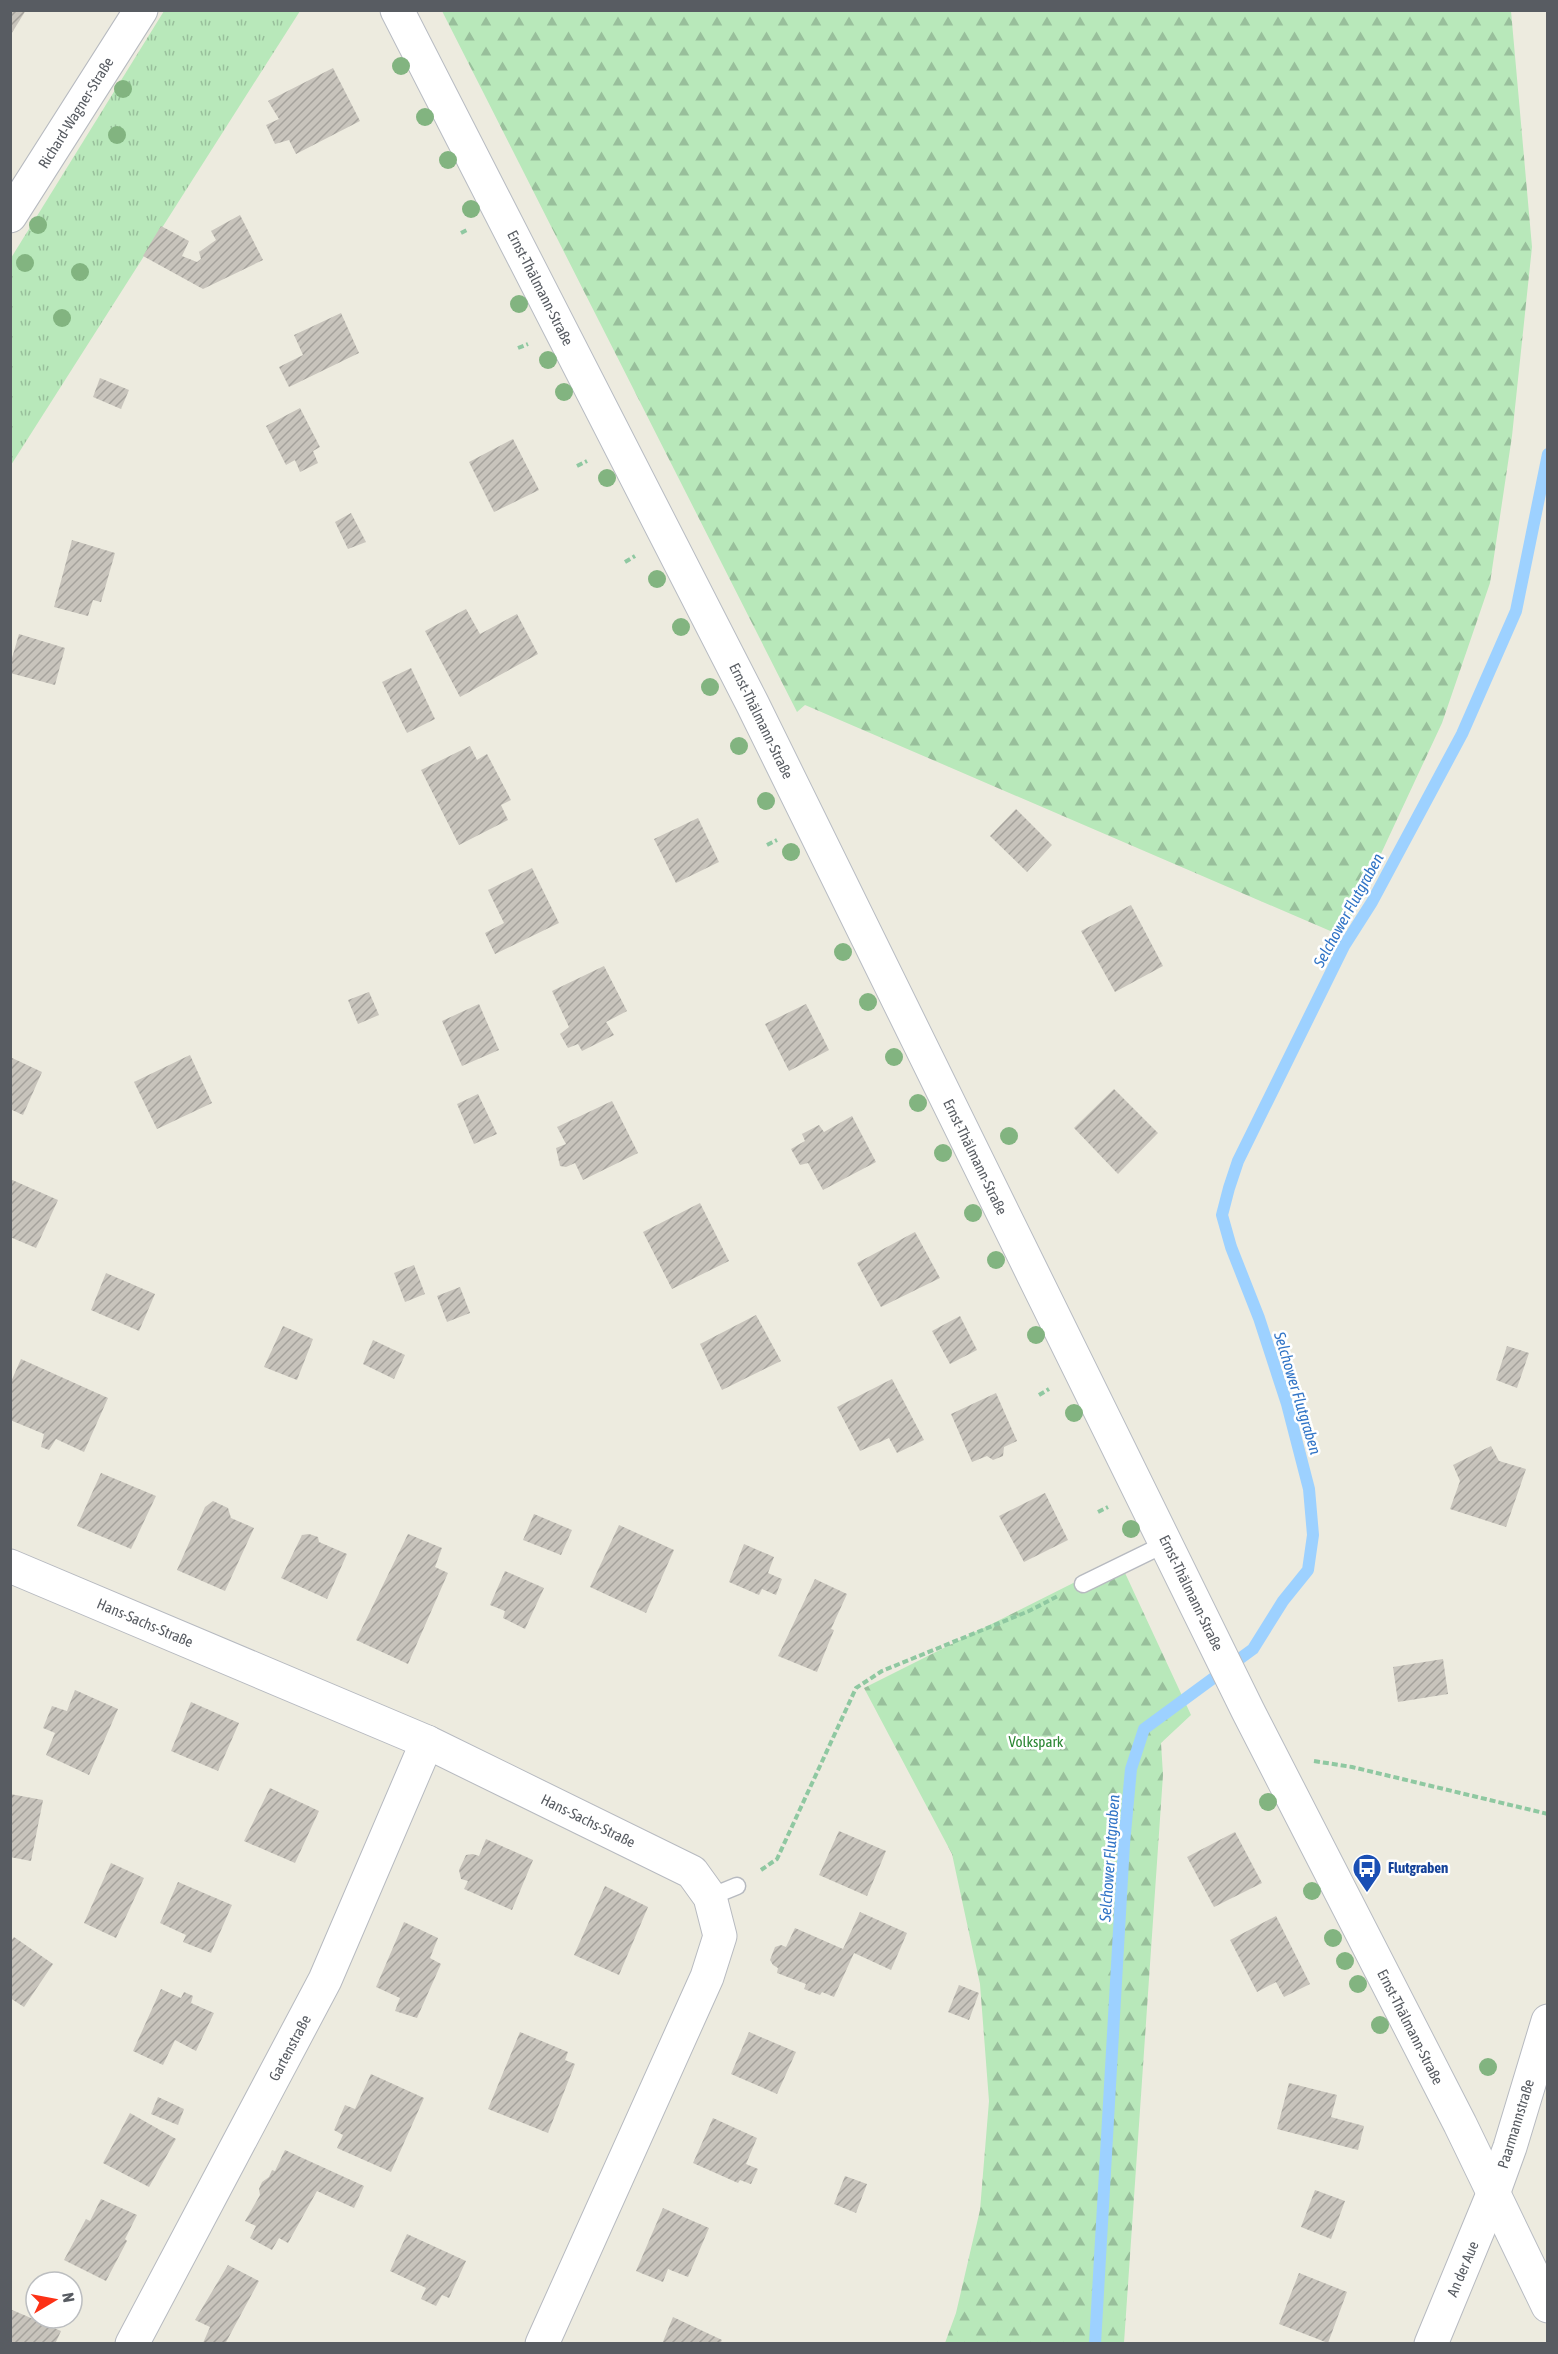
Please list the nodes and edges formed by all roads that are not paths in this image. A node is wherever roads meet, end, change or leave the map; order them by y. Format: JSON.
{"nodes":[{"id":1,"x":141,"y":10,"type":"edge"},
{"id":2,"x":397,"y":10,"type":"edge"},
{"id":3,"x":10,"y":216,"type":"edge"},
{"id":4,"x":1167,"y":1543,"type":"junction"},
{"id":5,"x":10,"y":1566,"type":"edge"},
{"id":6,"x":1083,"y":1584,"type":"road end"},
{"id":7,"x":428,"y":1742,"type":"junction"},
{"id":8,"x":1548,"y":2020,"type":"edge"},
{"id":9,"x":1493,"y":2194,"type":"junction"},
{"id":10,"x":1548,"y":2306,"type":"edge"},
{"id":11,"x":132,"y":2343,"type":"edge"},
{"id":12,"x":542,"y":2343,"type":"edge"},
{"id":13,"x":1431,"y":2343,"type":"edge"}],
"edges":[{"from":1,"to":3,"type":"street","name":"Richard-Wagner-Straße"},
{"from":2,"to":4,"type":"street","name":"Ernst-Thälmann-Straße"},
{"from":4,"to":6,"type":"lane"},
{"from":4,"to":9,"type":"street","name":"Ernst-Thälmann-Straße"},
{"from":5,"to":7,"type":"street","name":"Hans-Sachs-Straße"},
{"from":7,"to":11,"type":"street","name":"Gartenstraße"},
{"from":7,"to":12,"type":"street","name":"Hans-Sachs-Straße"},
{"from":8,"to":9,"type":"street","name":"Paarmannstraße"},
{"from":9,"to":10,"type":"street","name":"Ernst-Thälmann-Straße"},
{"from":9,"to":13,"type":"street","name":"An der Aue"}]}
